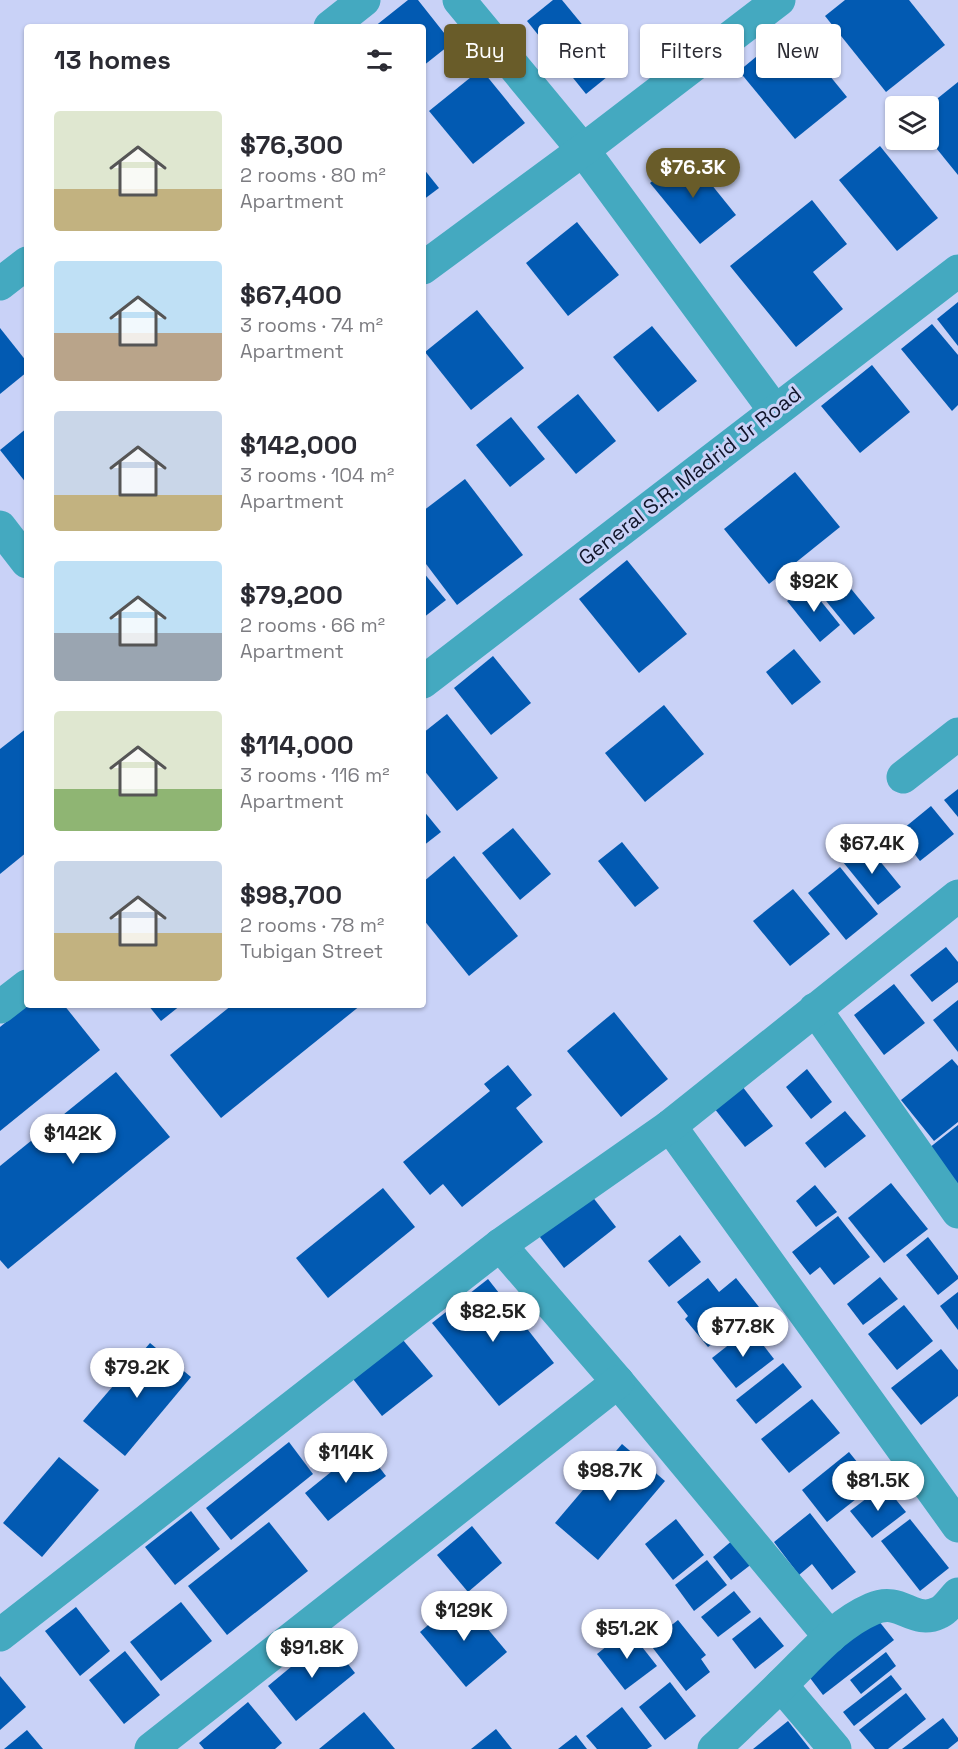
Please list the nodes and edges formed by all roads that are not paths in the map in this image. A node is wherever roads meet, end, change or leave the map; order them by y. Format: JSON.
{"nodes":[{"id":1,"x":364,"y":0,"type":"edge"},
{"id":2,"x":459,"y":0,"type":"edge"},
{"id":3,"x":779,"y":0,"type":"edge"},
{"id":4,"x":334,"y":24,"type":"edge"},
{"id":5,"x":583,"y":150,"type":"junction"},
{"id":6,"x":24,"y":265,"type":"edge"},
{"id":7,"x":426,"y":266,"type":"edge"},
{"id":8,"x":958,"y":271,"type":"edge"},
{"id":9,"x":0,"y":284,"type":"edge"},
{"id":10,"x":775,"y":411,"type":"junction"},
{"id":11,"x":0,"y":527,"type":"edge"},
{"id":12,"x":24,"y":557,"type":"edge"},
{"id":13,"x":426,"y":680,"type":"edge"},
{"id":14,"x":958,"y":734,"type":"edge"},
{"id":15,"x":903,"y":777,"type":"dead end"},
{"id":16,"x":957,"y":899,"type":"edge"},
{"id":17,"x":24,"y":988,"type":"edge"},
{"id":18,"x":0,"y":1007,"type":"edge"},
{"id":19,"x":815,"y":1009,"type":"junction"},
{"id":20,"x":670,"y":1126,"type":"junction"},
{"id":21,"x":958,"y":1212,"type":"edge"},
{"id":22,"x":500,"y":1245,"type":"junction"},
{"id":23,"x":618,"y":1382,"type":"junction"},
{"id":24,"x":958,"y":1526,"type":"edge"},
{"id":25,"x":958,"y":1594,"type":"edge"},
{"id":26,"x":0,"y":1635,"type":"edge"},
{"id":27,"x":830,"y":1637,"type":"junction"},
{"id":28,"x":781,"y":1685,"type":"junction"},
{"id":29,"x":151,"y":1749,"type":"edge"},
{"id":30,"x":714,"y":1749,"type":"edge"},
{"id":31,"x":835,"y":1749,"type":"edge"}],
"edges":[{"from":1,"to":4,"type":"street"},
{"from":2,"to":5,"type":"street"},
{"from":3,"to":5,"type":"street"},
{"from":5,"to":7,"type":"street"},
{"from":5,"to":10,"type":"street"},
{"from":6,"to":9,"type":"street"},
{"from":8,"to":10,"type":"street","name":"General S.R. Madrid Jr Road"},
{"from":10,"to":13,"type":"street","name":"General S.R. Madrid Jr Road"},
{"from":11,"to":12,"type":"street"},
{"from":14,"to":15,"type":"street"},
{"from":16,"to":19,"type":"street"},
{"from":17,"to":18,"type":"street"},
{"from":19,"to":20,"type":"street"},
{"from":19,"to":21,"type":"street"},
{"from":20,"to":22,"type":"street"},
{"from":20,"to":24,"type":"street"},
{"from":22,"to":23,"type":"street"},
{"from":22,"to":26,"type":"street"},
{"from":23,"to":27,"type":"street"},
{"from":23,"to":29,"type":"street"},
{"from":25,"to":27,"type":"street"},
{"from":27,"to":28,"type":"street"},
{"from":28,"to":30,"type":"street"},
{"from":28,"to":31,"type":"street"}]}
